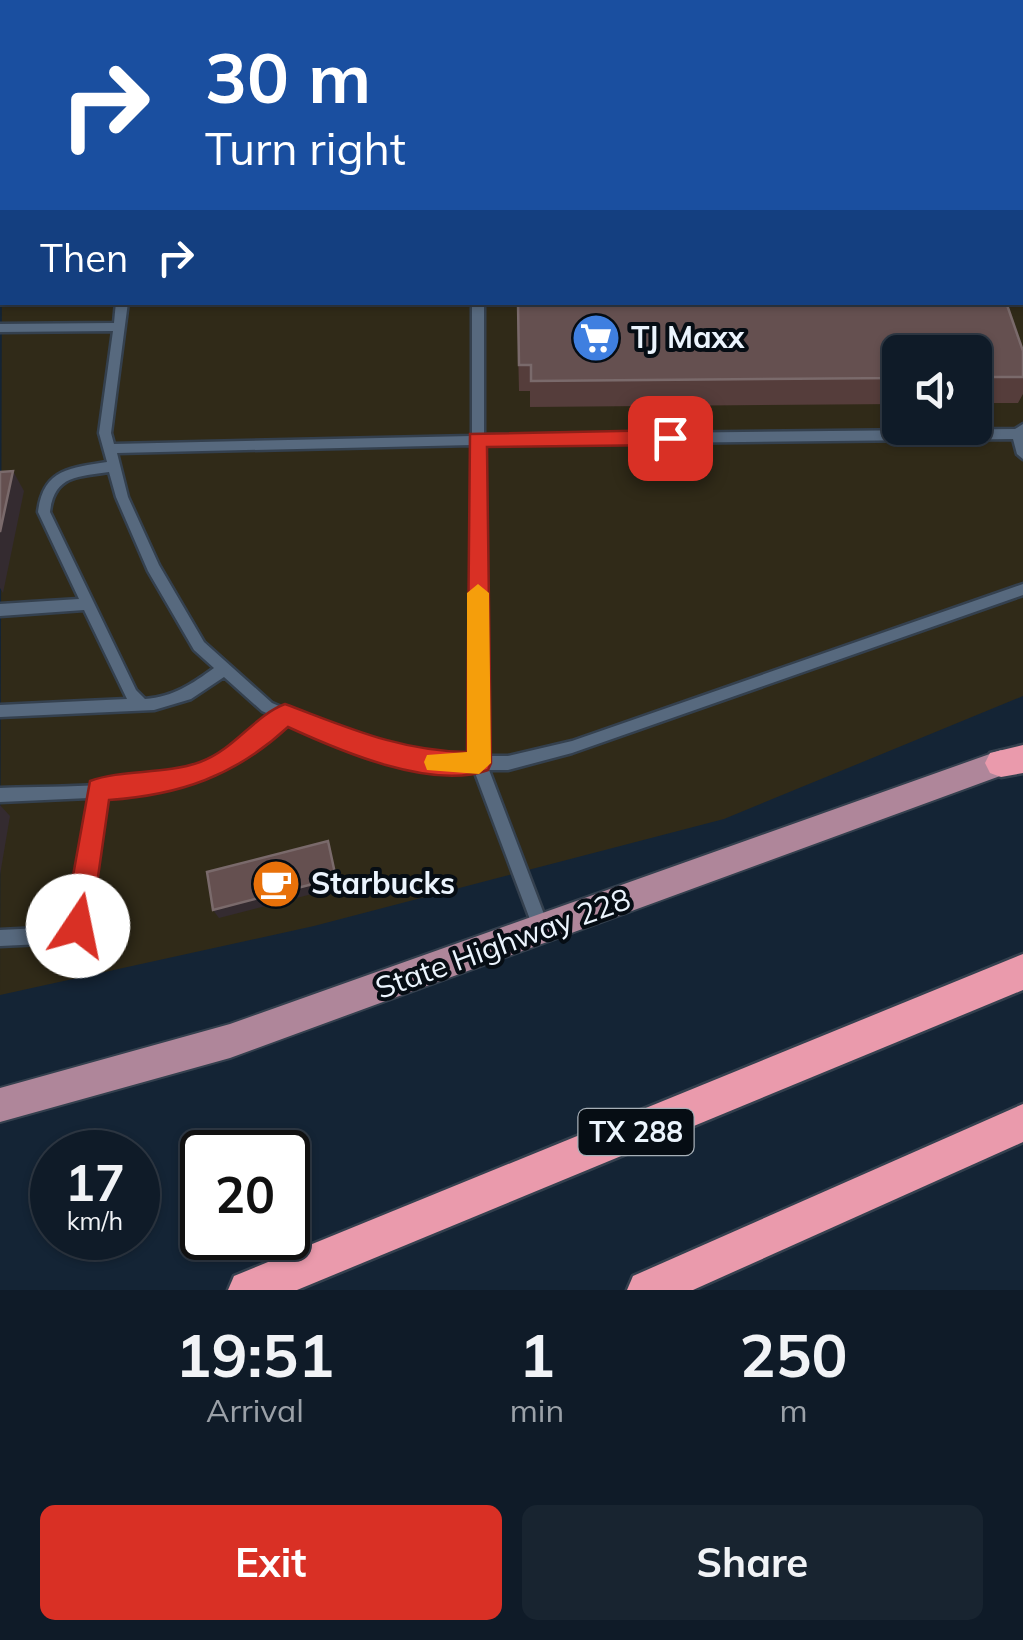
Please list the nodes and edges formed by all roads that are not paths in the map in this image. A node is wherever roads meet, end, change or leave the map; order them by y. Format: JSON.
{"nodes":[{"id":1,"x":121,"y":305,"type":"edge"},
{"id":2,"x":478,"y":305,"type":"edge"},
{"id":3,"x":116,"y":327,"type":"junction"},
{"id":4,"x":0,"y":328,"type":"edge"},
{"id":5,"x":1021,"y":431,"type":"edge"},
{"id":6,"x":477,"y":440,"type":"junction"},
{"id":7,"x":109,"y":449,"type":"junction"},
{"id":8,"x":1023,"y":454,"type":"edge"},
{"id":9,"x":114,"y":466,"type":"junction"},
{"id":10,"x":1023,"y":589,"type":"edge"},
{"id":11,"x":88,"y":604,"type":"junction"},
{"id":12,"x":0,"y":610,"type":"edge"},
{"id":13,"x":224,"y":669,"type":"junction"},
{"id":14,"x":142,"y":705,"type":"junction"},
{"id":15,"x":0,"y":711,"type":"edge"},
{"id":16,"x":285,"y":714,"type":"junction"},
{"id":17,"x":1016,"y":758,"type":"edge"},
{"id":18,"x":479,"y":763,"type":"junction"},
{"id":19,"x":98,"y":789,"type":"junction"},
{"id":20,"x":0,"y":795,"type":"edge"},
{"id":21,"x":542,"y":930,"type":"junction"},
{"id":22,"x":0,"y":938,"type":"edge"},
{"id":23,"x":1023,"y":972,"type":"edge"},
{"id":24,"x":0,"y":1105,"type":"edge"},
{"id":25,"x":1023,"y":1123,"type":"edge"},
{"id":26,"x":248,"y":1290,"type":"edge"},
{"id":27,"x":647,"y":1290,"type":"edge"}],
"edges":[{"from":1,"to":3,"type":"lane"},
{"from":2,"to":6,"type":"lane"},
{"from":3,"to":4,"type":"lane"},
{"from":3,"to":7,"type":"lane"},
{"from":5,"to":6,"type":"lane"},
{"from":5,"to":8,"type":"lane"},
{"from":6,"to":7,"type":"lane"},
{"from":6,"to":18,"type":"lane"},
{"from":7,"to":9,"type":"lane"},
{"from":9,"to":11,"type":"lane"},
{"from":9,"to":13,"type":"lane"},
{"from":10,"to":18,"type":"lane"},
{"from":11,"to":12,"type":"lane"},
{"from":11,"to":14,"type":"lane"},
{"from":13,"to":14,"type":"lane"},
{"from":13,"to":16,"type":"lane"},
{"from":14,"to":15,"type":"lane"},
{"from":16,"to":18,"type":"lane"},
{"from":16,"to":19,"type":"lane"},
{"from":17,"to":21,"type":"main road","name":"State Highway 228"},
{"from":18,"to":21,"type":"lane"},
{"from":19,"to":20,"type":"lane"},
{"from":19,"to":22,"type":"lane"},
{"from":21,"to":24,"type":"main road","name":"State Highway 228"},
{"from":23,"to":26,"type":"highway","number":"TX 288"},
{"from":25,"to":27,"type":"highway"}]}
